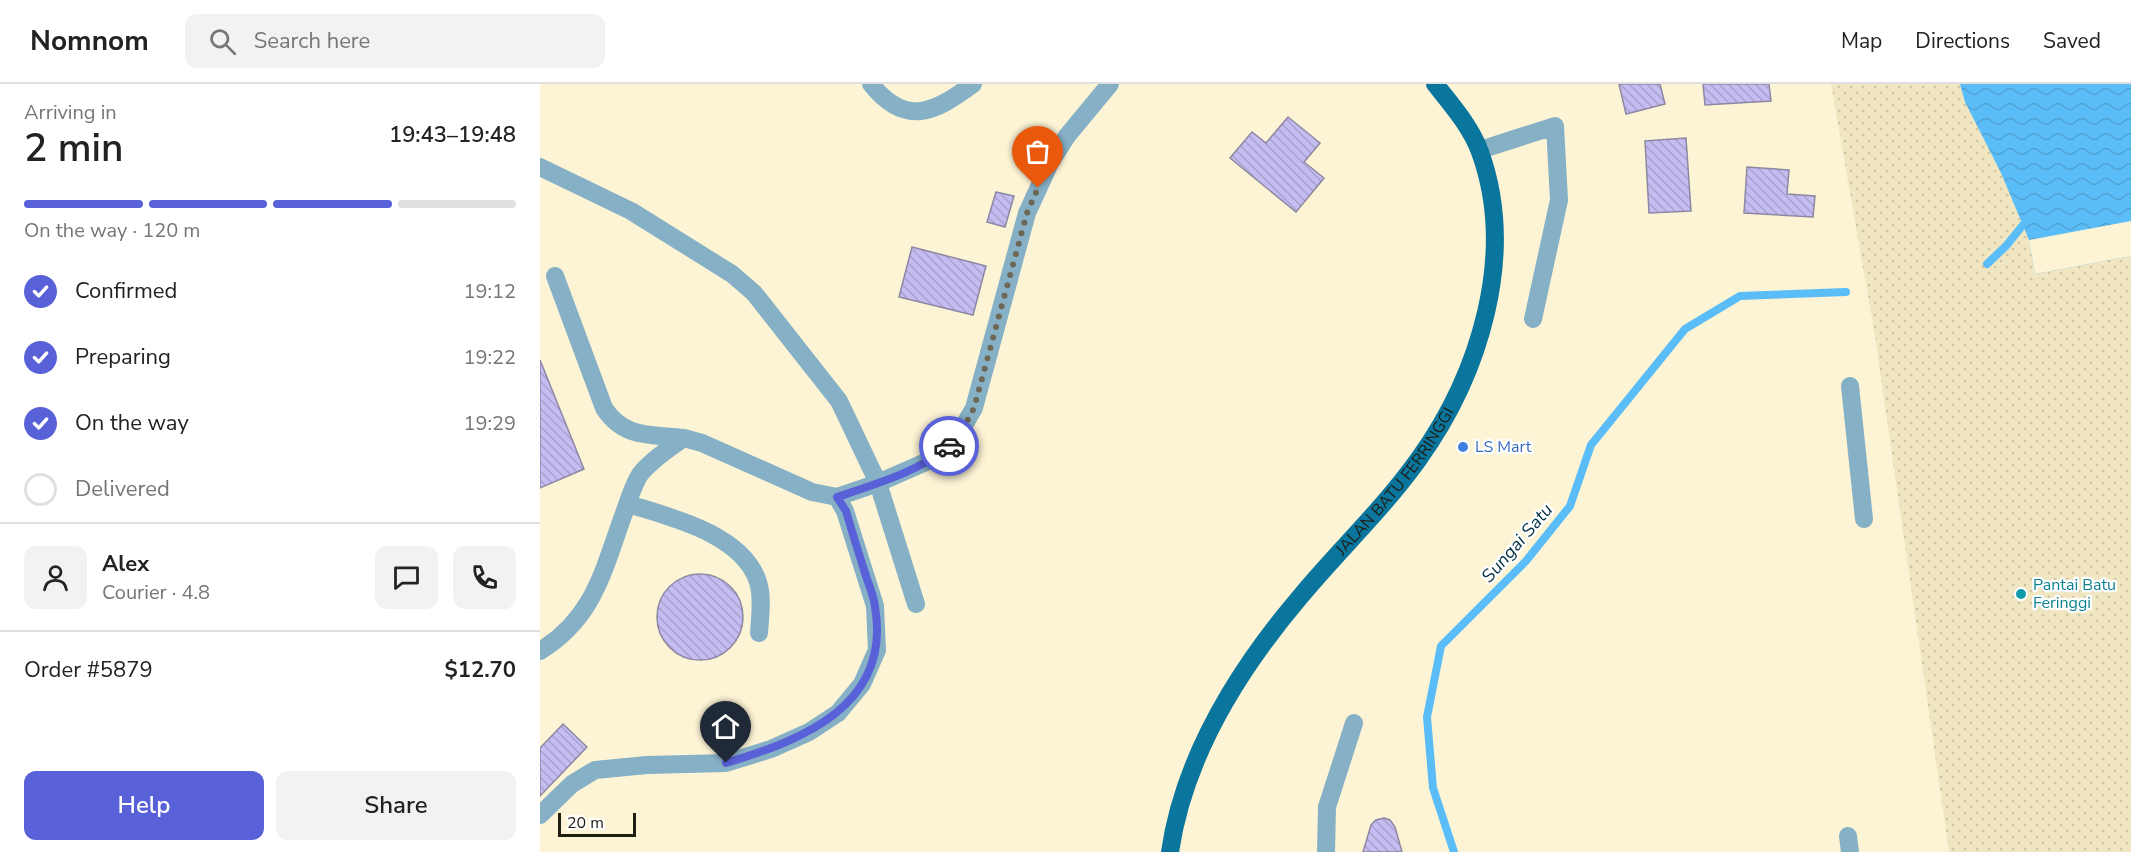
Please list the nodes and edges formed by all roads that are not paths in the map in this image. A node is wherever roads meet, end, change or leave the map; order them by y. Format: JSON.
{"nodes":[{"id":1,"x":871,"y":84,"type":"edge"},
{"id":2,"x":973,"y":84,"type":"edge"},
{"id":3,"x":1110,"y":84,"type":"edge"},
{"id":4,"x":1434,"y":84,"type":"edge"},
{"id":5,"x":1480,"y":150,"type":"junction"},
{"id":6,"x":540,"y":167,"type":"edge"},
{"id":7,"x":555,"y":276,"type":"dead end"},
{"id":8,"x":1533,"y":319,"type":"dead end"},
{"id":9,"x":1850,"y":386,"type":"dead end"},
{"id":10,"x":684,"y":438,"type":"junction"},
{"id":11,"x":878,"y":483,"type":"junction"},
{"id":12,"x":837,"y":497,"type":"junction"},
{"id":13,"x":628,"y":504,"type":"junction"},
{"id":14,"x":1864,"y":519,"type":"dead end"},
{"id":15,"x":916,"y":604,"type":"dead end"},
{"id":16,"x":759,"y":633,"type":"dead end"},
{"id":17,"x":540,"y":651,"type":"edge"},
{"id":18,"x":1354,"y":723,"type":"dead end"},
{"id":19,"x":540,"y":815,"type":"edge"},
{"id":20,"x":1170,"y":852,"type":"edge"},
{"id":21,"x":1326,"y":852,"type":"edge"}],
"edges":[{"from":1,"to":2,"type":"street"},
{"from":3,"to":11,"type":"street"},
{"from":4,"to":5,"type":"main road","name":"JALAN BATU FERRINGGI"},
{"from":5,"to":8,"type":"street"},
{"from":5,"to":20,"type":"main road","name":"JALAN BATU FERRINGGI"},
{"from":6,"to":11,"type":"street"},
{"from":7,"to":10,"type":"street"},
{"from":9,"to":14,"type":"street"},
{"from":10,"to":12,"type":"street"},
{"from":10,"to":13,"type":"street"},
{"from":11,"to":12,"type":"street"},
{"from":11,"to":15,"type":"street"},
{"from":12,"to":19,"type":"street"},
{"from":13,"to":16,"type":"street"},
{"from":13,"to":17,"type":"street"},
{"from":18,"to":21,"type":"street"}]}
